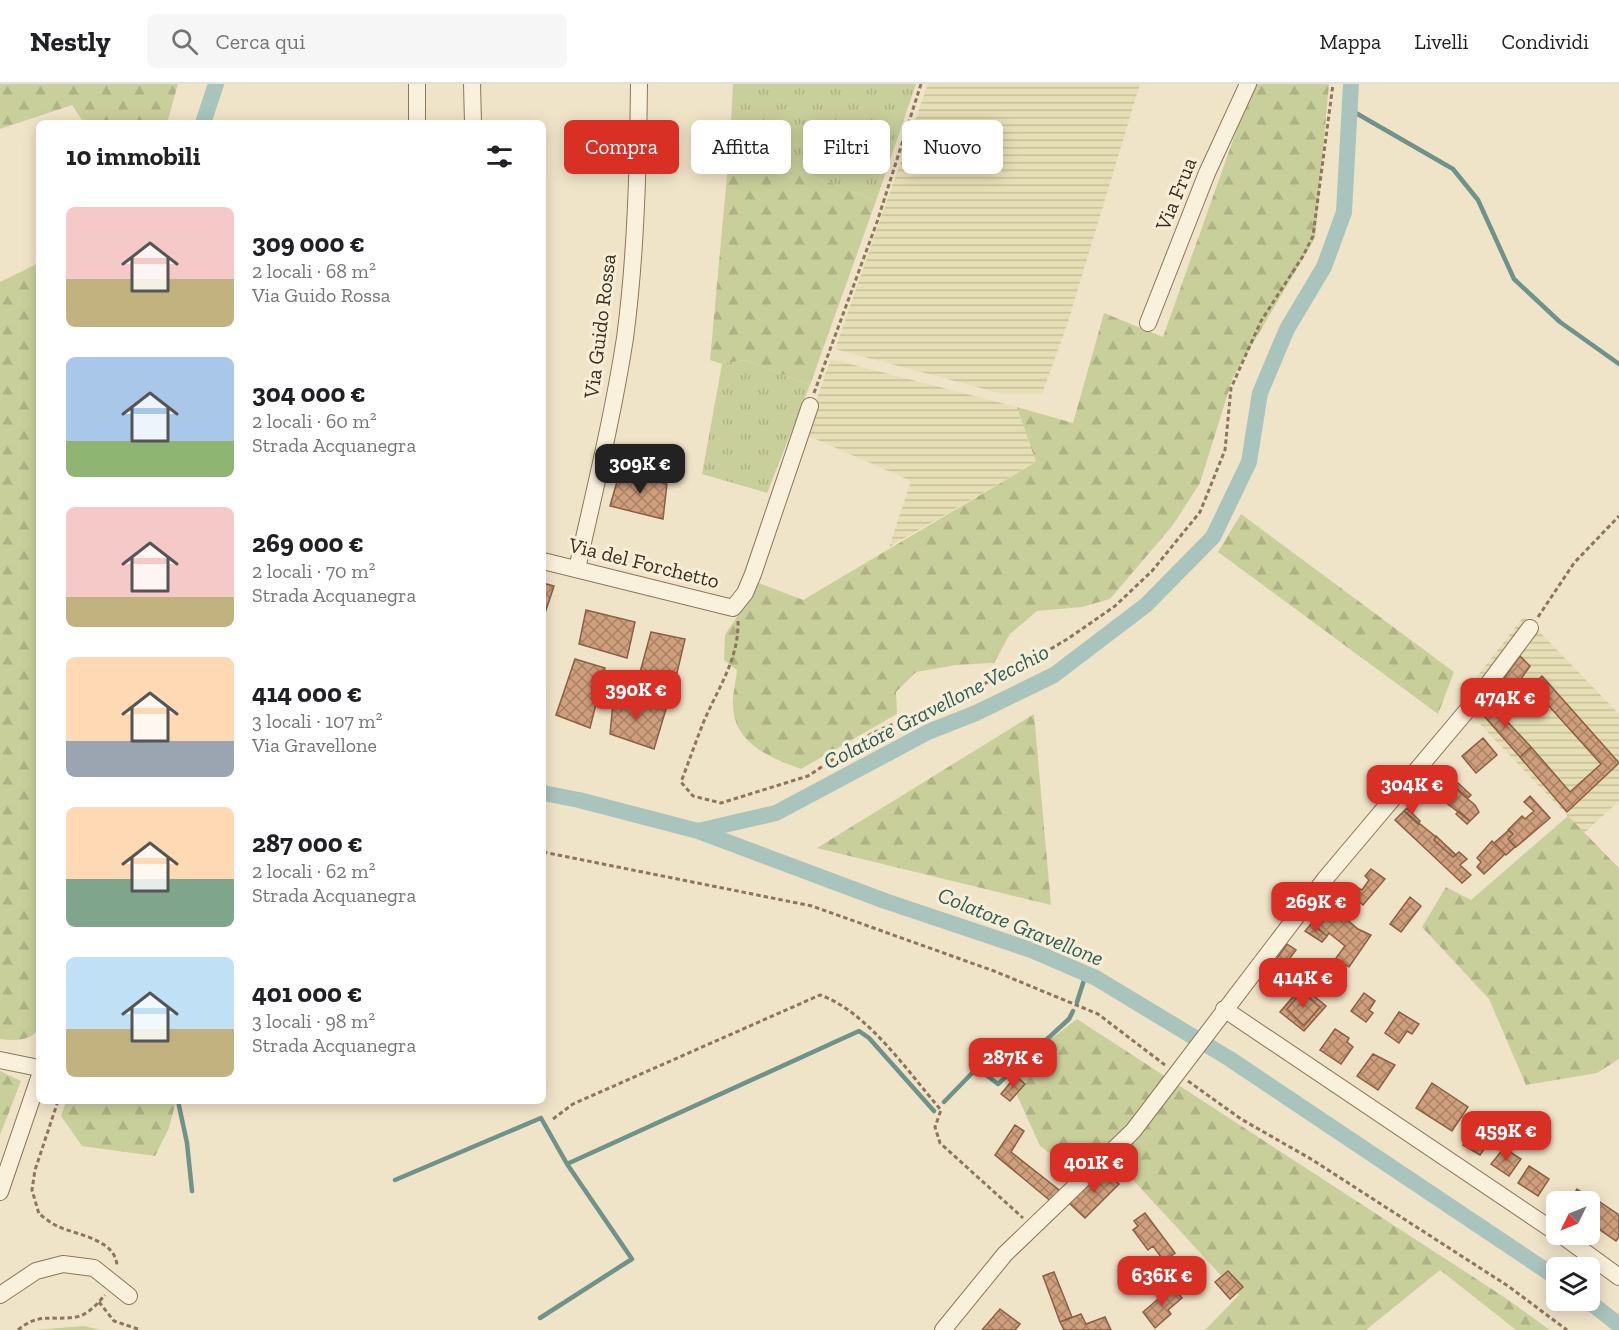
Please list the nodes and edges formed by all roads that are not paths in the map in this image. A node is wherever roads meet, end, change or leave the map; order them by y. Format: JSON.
{"nodes":[{"id":1,"x":417,"y":84,"type":"edge"},
{"id":2,"x":472,"y":84,"type":"edge"},
{"id":3,"x":639,"y":84,"type":"edge"},
{"id":4,"x":1248,"y":84,"type":"edge"},
{"id":5,"x":417,"y":120,"type":"edge"},
{"id":6,"x":473,"y":120,"type":"edge"},
{"id":7,"x":1148,"y":323,"type":"dead end"},
{"id":8,"x":810,"y":406,"type":"road end"},
{"id":9,"x":546,"y":562,"type":"edge"},
{"id":10,"x":577,"y":569,"type":"junction"},
{"id":11,"x":1530,"y":628,"type":"road end"},
{"id":12,"x":1224,"y":1009,"type":"junction"},
{"id":13,"x":0,"y":1060,"type":"edge"},
{"id":14,"x":36,"y":1067,"type":"edge"},
{"id":15,"x":36,"y":1087,"type":"edge"},
{"id":16,"x":0,"y":1192,"type":"edge"},
{"id":17,"x":1546,"y":1226,"type":"edge"},
{"id":18,"x":1574,"y":1245,"type":"edge"},
{"id":19,"x":1619,"y":1277,"type":"edge"},
{"id":20,"x":0,"y":1295,"type":"edge"},
{"id":21,"x":129,"y":1296,"type":"dead end"},
{"id":22,"x":943,"y":1330,"type":"edge"}],
"edges":[{"from":1,"to":5,"type":"street"},
{"from":2,"to":6,"type":"street"},
{"from":3,"to":10,"type":"street","name":"Via Guido Rossa"},
{"from":4,"to":7,"type":"street","name":"Via Frua"},
{"from":8,"to":10,"type":"street","name":"Via del Forchetto"},
{"from":9,"to":10,"type":"street","name":"Via del Forchetto"},
{"from":11,"to":12,"type":"street"},
{"from":12,"to":17,"type":"street"},
{"from":12,"to":22,"type":"street"},
{"from":13,"to":14,"type":"street"},
{"from":15,"to":16,"type":"street"},
{"from":18,"to":19,"type":"street"},
{"from":20,"to":21,"type":"street"}]}
